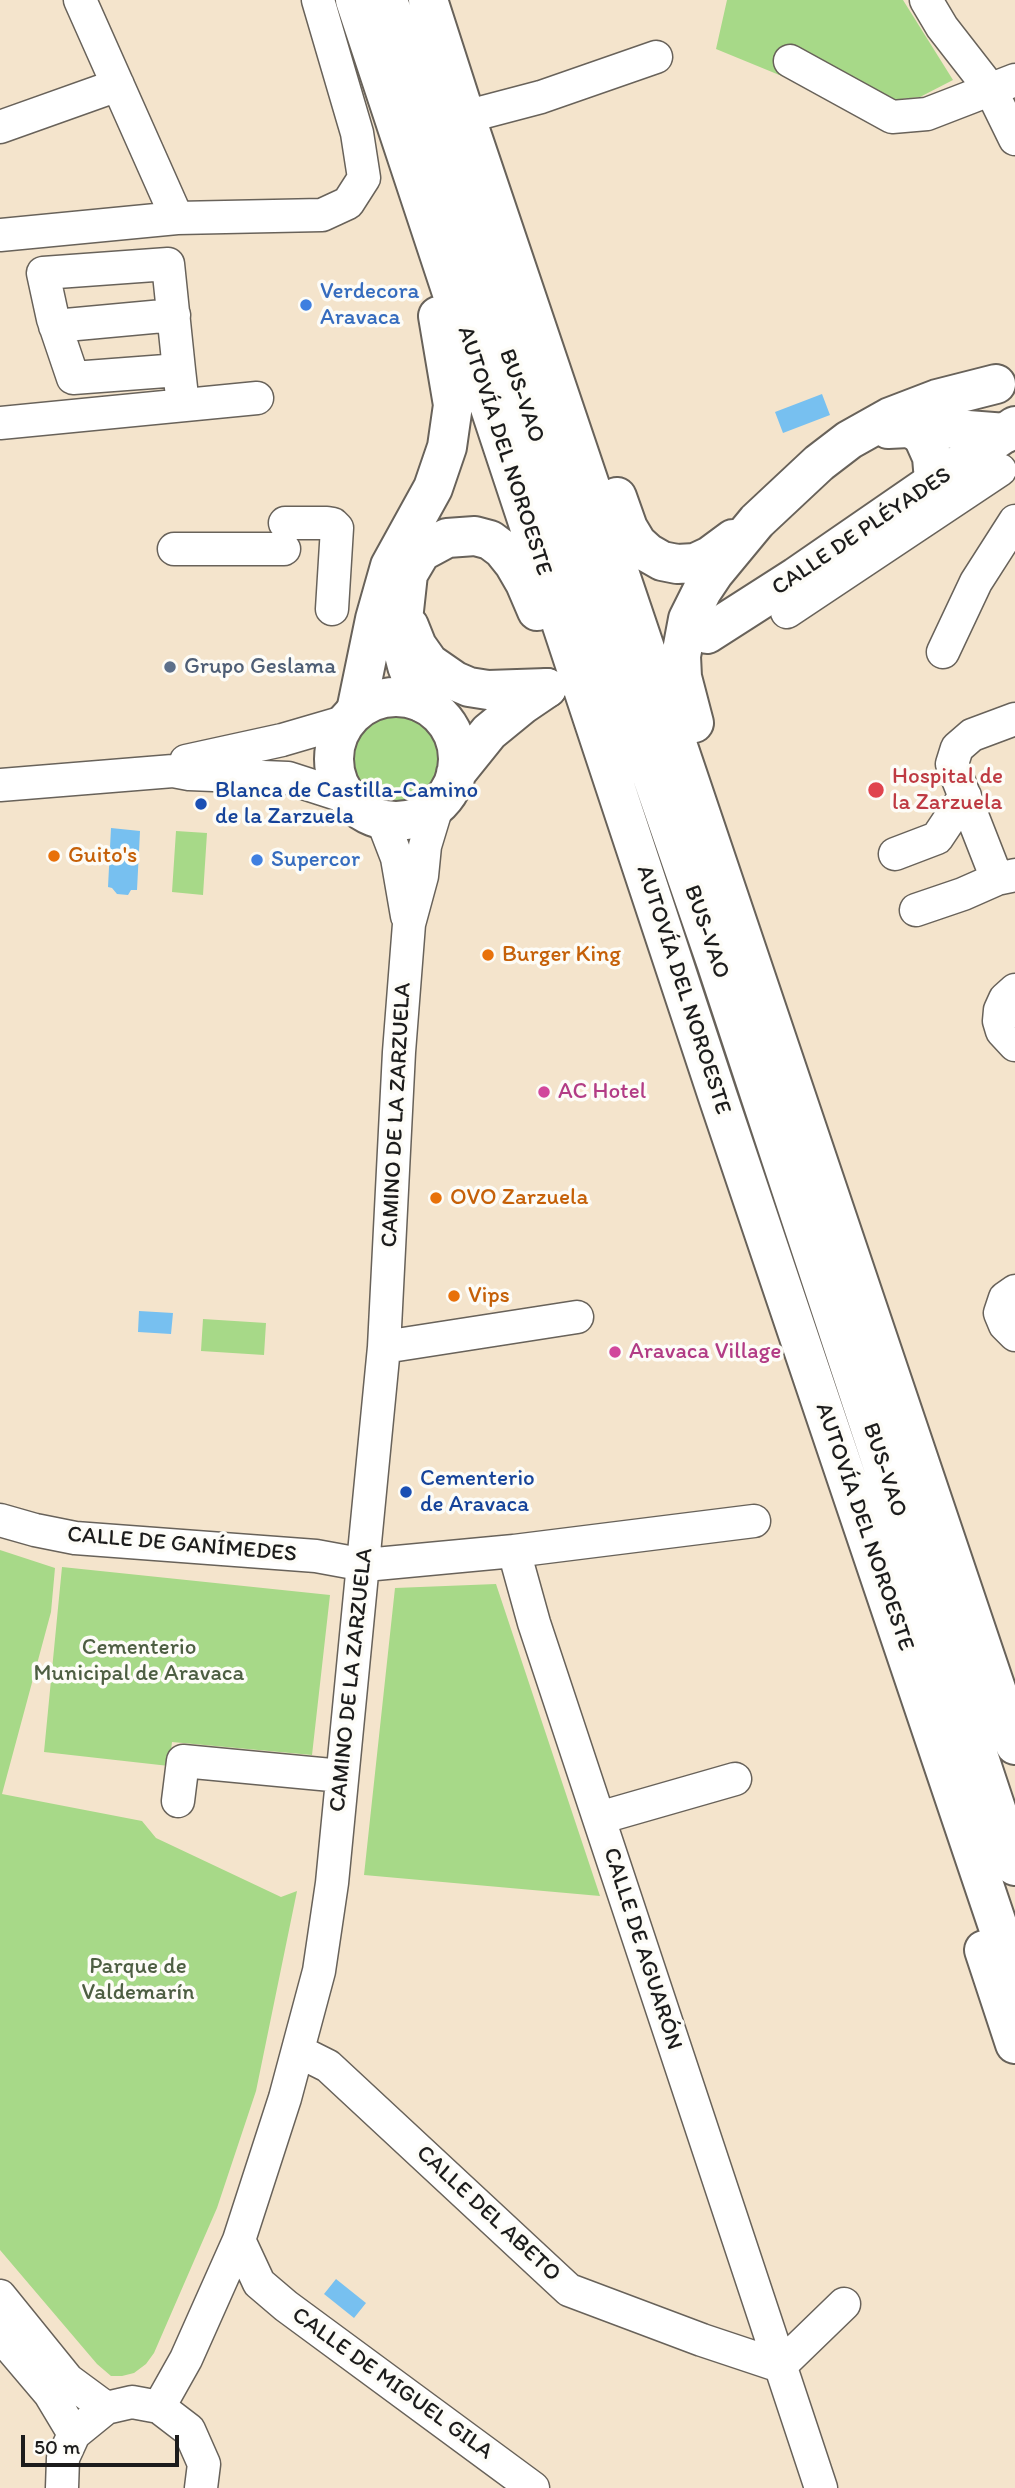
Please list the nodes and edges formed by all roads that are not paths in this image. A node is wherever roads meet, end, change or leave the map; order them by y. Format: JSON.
{"nodes":[{"id":1,"x":80,"y":0,"type":"edge"},
{"id":2,"x":318,"y":0,"type":"edge"},
{"id":3,"x":341,"y":0,"type":"edge"},
{"id":4,"x":355,"y":0,"type":"edge"},
{"id":5,"x":388,"y":0,"type":"edge"},
{"id":6,"x":428,"y":0,"type":"edge"},
{"id":7,"x":442,"y":0,"type":"edge"},
{"id":8,"x":926,"y":0,"type":"edge"},
{"id":9,"x":656,"y":57,"type":"dead end"},
{"id":10,"x":790,"y":61,"type":"dead end"},
{"id":11,"x":118,"y":85,"type":"junction"},
{"id":12,"x":1003,"y":85,"type":"edge"},
{"id":13,"x":484,"y":112,"type":"junction"},
{"id":14,"x":0,"y":127,"type":"edge"},
{"id":15,"x":1015,"y":139,"type":"edge"},
{"id":16,"x":177,"y":218,"type":"junction"},
{"id":17,"x":0,"y":235,"type":"edge"},
{"id":18,"x":174,"y":316,"type":"junction"},
{"id":19,"x":55,"y":326,"type":"junction"},
{"id":20,"x":179,"y":370,"type":"junction"},
{"id":21,"x":1008,"y":380,"type":"edge"},
{"id":22,"x":257,"y":398,"type":"dead end"},
{"id":23,"x":183,"y":405,"type":"junction"},
{"id":24,"x":0,"y":423,"type":"edge"},
{"id":25,"x":907,"y":427,"type":"junction"},
{"id":26,"x":849,"y":440,"type":"junction"},
{"id":27,"x":1000,"y":449,"type":"edge"},
{"id":28,"x":933,"y":469,"type":"junction"},
{"id":29,"x":895,"y":509,"type":"junction"},
{"id":30,"x":757,"y":521,"type":"junction"},
{"id":31,"x":1015,"y":521,"type":"edge"},
{"id":32,"x":174,"y":549,"type":"dead end"},
{"id":33,"x":404,"y":607,"type":"junction"},
{"id":34,"x":332,"y":609,"type":"dead end"},
{"id":35,"x":787,"y":612,"type":"dead end"},
{"id":36,"x":707,"y":634,"type":"dead end"},
{"id":37,"x":943,"y":652,"type":"dead end"},
{"id":38,"x":547,"y":688,"type":"junction"},
{"id":39,"x":429,"y":707,"type":"junction"},
{"id":40,"x":351,"y":716,"type":"junction"},
{"id":41,"x":1015,"y":719,"type":"edge"},
{"id":42,"x":173,"y":771,"type":"junction"},
{"id":43,"x":0,"y":785,"type":"edge"},
{"id":44,"x":447,"y":788,"type":"junction"},
{"id":45,"x":347,"y":797,"type":"junction"},
{"id":46,"x":968,"y":804,"type":"junction"},
{"id":47,"x":382,"y":819,"type":"junction"},
{"id":48,"x":895,"y":854,"type":"dead end"},
{"id":49,"x":1006,"y":877,"type":"edge"},
{"id":50,"x":916,"y":910,"type":"dead end"},
{"id":51,"x":409,"y":924,"type":"junction"},
{"id":52,"x":1015,"y":990,"type":"edge"},
{"id":53,"x":1015,"y":1045,"type":"edge"},
{"id":54,"x":718,"y":1097,"type":"junction"},
{"id":55,"x":1010,"y":1294,"type":"edge"},
{"id":56,"x":577,"y":1317,"type":"dead end"},
{"id":57,"x":1015,"y":1335,"type":"edge"},
{"id":58,"x":384,"y":1347,"type":"junction"},
{"id":59,"x":891,"y":1375,"type":"junction"},
{"id":60,"x":823,"y":1405,"type":"junction"},
{"id":61,"x":0,"y":1520,"type":"edge"},
{"id":62,"x":754,"y":1521,"type":"dead end"},
{"id":63,"x":514,"y":1551,"type":"junction"},
{"id":64,"x":365,"y":1565,"type":"junction"},
{"id":65,"x":1015,"y":1745,"type":"edge"},
{"id":66,"x":342,"y":1776,"type":"junction"},
{"id":67,"x":736,"y":1779,"type":"dead end"},
{"id":68,"x":177,"y":1801,"type":"dead end"},
{"id":69,"x":599,"y":1818,"type":"junction"},
{"id":70,"x":1015,"y":1866,"type":"edge"},
{"id":71,"x":1015,"y":1977,"type":"edge"},
{"id":72,"x":1015,"y":2044,"type":"edge"},
{"id":73,"x":298,"y":2051,"type":"junction"},
{"id":74,"x":239,"y":2240,"type":"junction"},
{"id":75,"x":0,"y":2296,"type":"edge"},
{"id":76,"x":214,"y":2299,"type":"junction"},
{"id":77,"x":844,"y":2304,"type":"dead end"},
{"id":78,"x":286,"y":2306,"type":"junction"},
{"id":79,"x":0,"y":2335,"type":"edge"},
{"id":80,"x":780,"y":2366,"type":"junction"},
{"id":81,"x":159,"y":2407,"type":"junction"},
{"id":82,"x":106,"y":2408,"type":"junction"},
{"id":83,"x":74,"y":2434,"type":"junction"},
{"id":84,"x":62,"y":2488,"type":"edge"},
{"id":85,"x":201,"y":2488,"type":"edge"},
{"id":86,"x":533,"y":2488,"type":"edge"},
{"id":87,"x":821,"y":2488,"type":"edge"}],
"edges":[{"from":1,"to":11,"type":"street"},
{"from":2,"to":16,"type":"street"},
{"from":3,"to":40,"type":"main road"},
{"from":4,"to":54,"type":"main road","name":"AUTOVÍA DEL NOROESTE"},
{"from":5,"to":70,"type":"main road","name":"BUS-VAO"},
{"from":6,"to":59,"type":"main road"},
{"from":7,"to":13,"type":"main road"},
{"from":8,"to":12,"type":"street"},
{"from":9,"to":13,"type":"street"},
{"from":10,"to":12,"type":"street"},
{"from":11,"to":14,"type":"street"},
{"from":11,"to":16,"type":"street"},
{"from":12,"to":15,"type":"street"},
{"from":13,"to":30,"type":"main road"},
{"from":16,"to":17,"type":"street"},
{"from":18,"to":19,"type":"street"},
{"from":18,"to":19,"type":"street"},
{"from":18,"to":20,"type":"street"},
{"from":19,"to":20,"type":"street"},
{"from":20,"to":23,"type":"street"},
{"from":21,"to":26,"type":"main road"},
{"from":21,"to":27,"type":"main road"},
{"from":22,"to":23,"type":"street"},
{"from":23,"to":24,"type":"street"},
{"from":25,"to":26,"type":"main road"},
{"from":25,"to":27,"type":"main road"},
{"from":25,"to":28,"type":"main road"},
{"from":26,"to":30,"type":"main road"},
{"from":27,"to":28,"type":"main road"},
{"from":27,"to":29,"type":"main road","name":"CALLE DE PLÉYADES"},
{"from":27,"to":35,"type":"street"},
{"from":28,"to":29,"type":"main road"},
{"from":29,"to":36,"type":"main road","name":"CALLE DE PLÉYADES"},
{"from":30,"to":59,"type":"main road"},
{"from":31,"to":37,"type":"street"},
{"from":32,"to":34,"type":"street"},
{"from":33,"to":38,"type":"main road"},
{"from":33,"to":39,"type":"main road"},
{"from":33,"to":54,"type":"main road"},
{"from":38,"to":39,"type":"main road"},
{"from":38,"to":44,"type":"main road"},
{"from":39,"to":40,"type":"main road"},
{"from":39,"to":44,"type":"main road"},
{"from":40,"to":42,"type":"street"},
{"from":40,"to":45,"type":"main road"},
{"from":41,"to":46,"type":"street"},
{"from":42,"to":43,"type":"street"},
{"from":42,"to":45,"type":"street"},
{"from":44,"to":47,"type":"main road"},
{"from":44,"to":51,"type":"street","name":"CAMINO DE LA ZARZUELA"},
{"from":45,"to":47,"type":"main road"},
{"from":46,"to":48,"type":"street"},
{"from":46,"to":49,"type":"street"},
{"from":47,"to":51,"type":"street","name":"CAMINO DE LA ZARZUELA"},
{"from":49,"to":50,"type":"street"},
{"from":51,"to":58,"type":"street","name":"CAMINO DE LA ZARZUELA"},
{"from":52,"to":53,"type":"street"},
{"from":54,"to":60,"type":"main road","name":"AUTOVÍA DEL NOROESTE"},
{"from":55,"to":57,"type":"street"},
{"from":56,"to":58,"type":"street"},
{"from":58,"to":64,"type":"street","name":"CAMINO DE LA ZARZUELA"},
{"from":59,"to":65,"type":"main road"},
{"from":60,"to":71,"type":"main road","name":"AUTOVÍA DEL NOROESTE"},
{"from":60,"to":72,"type":"main road"},
{"from":61,"to":64,"type":"street","name":"CALLE DE GANÍMEDES"},
{"from":62,"to":63,"type":"street"},
{"from":63,"to":64,"type":"street"},
{"from":63,"to":69,"type":"street","name":"CALLE DE AGUARÓN"},
{"from":64,"to":66,"type":"street","name":"CAMINO DE LA ZARZUELA"},
{"from":66,"to":68,"type":"street"},
{"from":66,"to":73,"type":"street","name":"CAMINO DE LA ZARZUELA"},
{"from":67,"to":69,"type":"street"},
{"from":69,"to":80,"type":"street","name":"CALLE DE AGUARÓN"},
{"from":73,"to":74,"type":"street","name":"CAMINO DE LA ZARZUELA"},
{"from":73,"to":80,"type":"street","name":"CALLE DEL ABETO"},
{"from":74,"to":76,"type":"street","name":"CAMINO DE LA ZARZUELA"},
{"from":74,"to":78,"type":"street","name":"CALLE DE MIGUEL GILA"},
{"from":75,"to":82,"type":"street"},
{"from":76,"to":78,"type":"street","name":"CALLE DE MIGUEL GILA"},
{"from":76,"to":81,"type":"street","name":"CAMINO DE LA ZARZUELA"},
{"from":77,"to":80,"type":"street"},
{"from":78,"to":86,"type":"street","name":"CALLE DE MIGUEL GILA"},
{"from":79,"to":83,"type":"street"},
{"from":80,"to":87,"type":"street","name":"CALLE DE AGUARÓN"},
{"from":81,"to":82,"type":"street"},
{"from":81,"to":85,"type":"street"},
{"from":82,"to":83,"type":"street"},
{"from":83,"to":84,"type":"street"}]}
